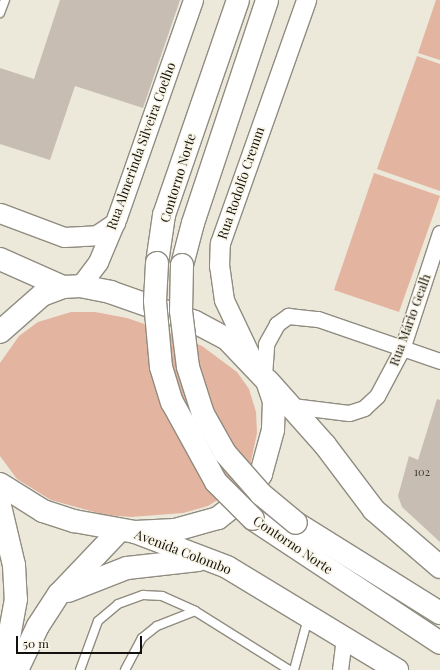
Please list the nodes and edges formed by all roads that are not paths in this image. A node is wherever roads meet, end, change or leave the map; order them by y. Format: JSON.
{"nodes":[{"id":1,"x":5,"y":0,"type":"edge"},
{"id":2,"x":193,"y":0,"type":"edge"},
{"id":3,"x":238,"y":0,"type":"edge"},
{"id":4,"x":267,"y":0,"type":"edge"},
{"id":5,"x":306,"y":0,"type":"edge"},
{"id":6,"x":0,"y":13,"type":"edge"},
{"id":7,"x":0,"y":213,"type":"edge"},
{"id":8,"x":115,"y":223,"type":"junction"},
{"id":9,"x":440,"y":233,"type":"edge"},
{"id":10,"x":0,"y":251,"type":"edge"},
{"id":11,"x":0,"y":259,"type":"edge"},
{"id":12,"x":33,"y":272,"type":"junction"},
{"id":13,"x":72,"y":286,"type":"junction"},
{"id":14,"x":0,"y":332,"type":"edge"},
{"id":15,"x":402,"y":350,"type":"junction"},
{"id":16,"x":440,"y":361,"type":"edge"},
{"id":17,"x":263,"y":371,"type":"junction"},
{"id":18,"x":292,"y":406,"type":"junction"},
{"id":19,"x":0,"y":484,"type":"edge"},
{"id":20,"x":0,"y":506,"type":"edge"},
{"id":21,"x":128,"y":531,"type":"junction"},
{"id":22,"x":209,"y":559,"type":"junction"},
{"id":23,"x":440,"y":567,"type":"edge"},
{"id":24,"x":59,"y":594,"type":"junction"},
{"id":25,"x":195,"y":611,"type":"junction"},
{"id":26,"x":440,"y":613,"type":"edge"},
{"id":27,"x":309,"y":615,"type":"junction"},
{"id":28,"x":344,"y":636,"type":"junction"},
{"id":29,"x":440,"y":643,"type":"edge"},
{"id":30,"x":343,"y":666,"type":"edge"},
{"id":31,"x":3,"y":670,"type":"edge"},
{"id":32,"x":17,"y":670,"type":"edge"},
{"id":33,"x":80,"y":670,"type":"edge"},
{"id":34,"x":125,"y":670,"type":"edge"},
{"id":35,"x":289,"y":670,"type":"edge"},
{"id":36,"x":294,"y":670,"type":"edge"},
{"id":37,"x":397,"y":670,"type":"edge"}],
"edges":[{"from":1,"to":6,"type":"lane"},
{"from":2,"to":8,"type":"street","name":"Rua Almerinda Silveira Coelho"},
{"from":3,"to":29,"type":"main road","name":"Contorno Norte","bridge":true},
{"from":4,"to":26,"type":"main road","name":"Contorno Norte","bridge":true},
{"from":5,"to":17,"type":"street","name":"Rua Rodolfo Cremm"},
{"from":7,"to":8,"type":"street"},
{"from":8,"to":13,"type":"street","name":"Rua Almerinda Silveira Coelho"},
{"from":9,"to":15,"type":"street","name":"Rua Mário Gealh"},
{"from":10,"to":12,"type":"main road"},
{"from":11,"to":12,"type":"main road"},
{"from":12,"to":13,"type":"main road"},
{"from":13,"to":14,"type":"main road"},
{"from":13,"to":17,"type":"main road"},
{"from":15,"to":16,"type":"street"},
{"from":15,"to":17,"type":"street"},
{"from":15,"to":18,"type":"street","name":"Rua Mário Gealh"},
{"from":17,"to":18,"type":"main road"},
{"from":17,"to":21,"type":"main road"},
{"from":18,"to":23,"type":"main road"},
{"from":19,"to":21,"type":"main road","name":"Avenida Colombo"},
{"from":20,"to":31,"type":"main road"},
{"from":21,"to":22,"type":"main road","name":"Avenida Colombo"},
{"from":21,"to":24,"type":"main road"},
{"from":22,"to":24,"type":"main road"},
{"from":22,"to":27,"type":"main road","name":"Avenida Colombo"},
{"from":24,"to":32,"type":"main road"},
{"from":25,"to":33,"type":"lane"},
{"from":25,"to":34,"type":"lane"},
{"from":25,"to":35,"type":"lane"},
{"from":27,"to":28,"type":"main road","name":"Avenida Colombo"},
{"from":27,"to":36,"type":"lane"},
{"from":28,"to":30,"type":"street"},
{"from":28,"to":37,"type":"main road","name":"Avenida Colombo"}]}
